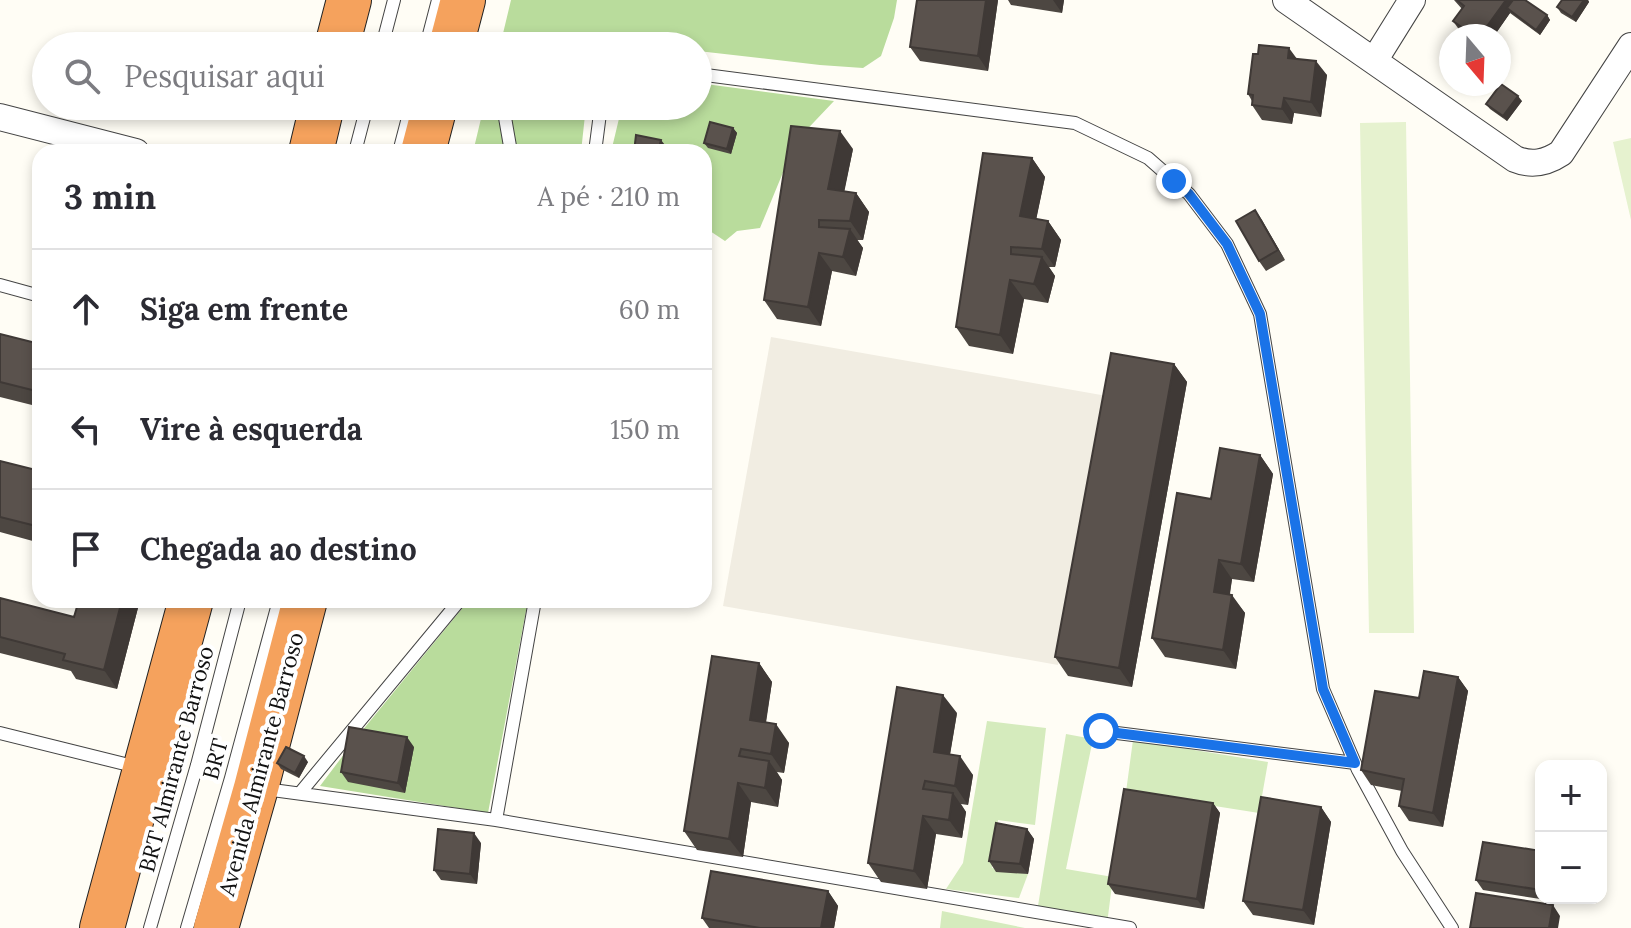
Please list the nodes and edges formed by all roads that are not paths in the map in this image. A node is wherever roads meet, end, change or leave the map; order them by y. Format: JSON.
{"nodes":[{"id":1,"x":349,"y":0,"type":"edge"},
{"id":2,"x":394,"y":0,"type":"edge"},
{"id":3,"x":438,"y":0,"type":"edge"},
{"id":4,"x":463,"y":0,"type":"edge"},
{"id":5,"x":1286,"y":0,"type":"edge"},
{"id":6,"x":1412,"y":0,"type":"edge"},
{"id":7,"x":341,"y":32,"type":"edge"},
{"id":8,"x":386,"y":32,"type":"edge"},
{"id":9,"x":430,"y":32,"type":"edge"},
{"id":10,"x":455,"y":32,"type":"edge"},
{"id":11,"x":1631,"y":46,"type":"edge"},
{"id":12,"x":1374,"y":61,"type":"junction"},
{"id":13,"x":712,"y":76,"type":"edge"},
{"id":14,"x":0,"y":117,"type":"edge"},
{"id":15,"x":319,"y":120,"type":"edge"},
{"id":16,"x":363,"y":120,"type":"edge"},
{"id":17,"x":407,"y":120,"type":"edge"},
{"id":18,"x":431,"y":120,"type":"edge"},
{"id":19,"x":505,"y":120,"type":"edge"},
{"id":20,"x":599,"y":120,"type":"edge"},
{"id":21,"x":105,"y":144,"type":"edge"},
{"id":22,"x":313,"y":144,"type":"edge"},
{"id":23,"x":357,"y":144,"type":"edge"},
{"id":24,"x":401,"y":144,"type":"edge"},
{"id":25,"x":425,"y":144,"type":"edge"},
{"id":26,"x":510,"y":144,"type":"edge"},
{"id":27,"x":596,"y":144,"type":"edge"},
{"id":28,"x":0,"y":285,"type":"edge"},
{"id":29,"x":32,"y":294,"type":"edge"},
{"id":30,"x":189,"y":608,"type":"edge"},
{"id":31,"x":238,"y":608,"type":"edge"},
{"id":32,"x":277,"y":608,"type":"edge"},
{"id":33,"x":303,"y":608,"type":"edge"},
{"id":34,"x":453,"y":608,"type":"edge"},
{"id":35,"x":534,"y":608,"type":"edge"},
{"id":36,"x":1101,"y":731,"type":"dead end"},
{"id":37,"x":0,"y":733,"type":"edge"},
{"id":38,"x":1355,"y":763,"type":"junction"},
{"id":39,"x":145,"y":769,"type":"junction"},
{"id":40,"x":256,"y":788,"type":"junction"},
{"id":41,"x":300,"y":793,"type":"junction"},
{"id":42,"x":496,"y":820,"type":"junction"},
{"id":43,"x":102,"y":928,"type":"edge"},
{"id":44,"x":150,"y":928,"type":"edge"},
{"id":45,"x":187,"y":928,"type":"edge"},
{"id":46,"x":216,"y":928,"type":"edge"},
{"id":47,"x":1130,"y":928,"type":"edge"},
{"id":48,"x":1452,"y":928,"type":"edge"}],
"edges":[{"from":1,"to":7,"type":"highway"},
{"from":2,"to":8,"type":"lane"},
{"from":3,"to":9,"type":"lane"},
{"from":4,"to":10,"type":"highway"},
{"from":5,"to":12,"type":"street"},
{"from":6,"to":12,"type":"street"},
{"from":11,"to":12,"type":"street"},
{"from":13,"to":38,"type":"lane"},
{"from":14,"to":21,"type":"street"},
{"from":15,"to":22,"type":"highway"},
{"from":16,"to":23,"type":"lane"},
{"from":17,"to":24,"type":"lane"},
{"from":18,"to":25,"type":"highway"},
{"from":19,"to":26,"type":"lane"},
{"from":20,"to":27,"type":"lane"},
{"from":28,"to":29,"type":"lane"},
{"from":30,"to":39,"type":"highway"},
{"from":31,"to":44,"type":"lane","name":"BRT Almirante Barroso"},
{"from":32,"to":45,"type":"lane","name":"BRT"},
{"from":33,"to":40,"type":"highway","name":"Avenida Almirante Barroso"},
{"from":34,"to":41,"type":"lane"},
{"from":35,"to":42,"type":"lane"},
{"from":36,"to":38,"type":"lane"},
{"from":37,"to":39,"type":"lane"},
{"from":38,"to":48,"type":"lane"},
{"from":39,"to":43,"type":"highway"},
{"from":40,"to":41,"type":"lane"},
{"from":40,"to":46,"type":"highway","name":"Avenida Almirante Barroso"},
{"from":41,"to":42,"type":"lane"},
{"from":42,"to":47,"type":"lane"}]}
